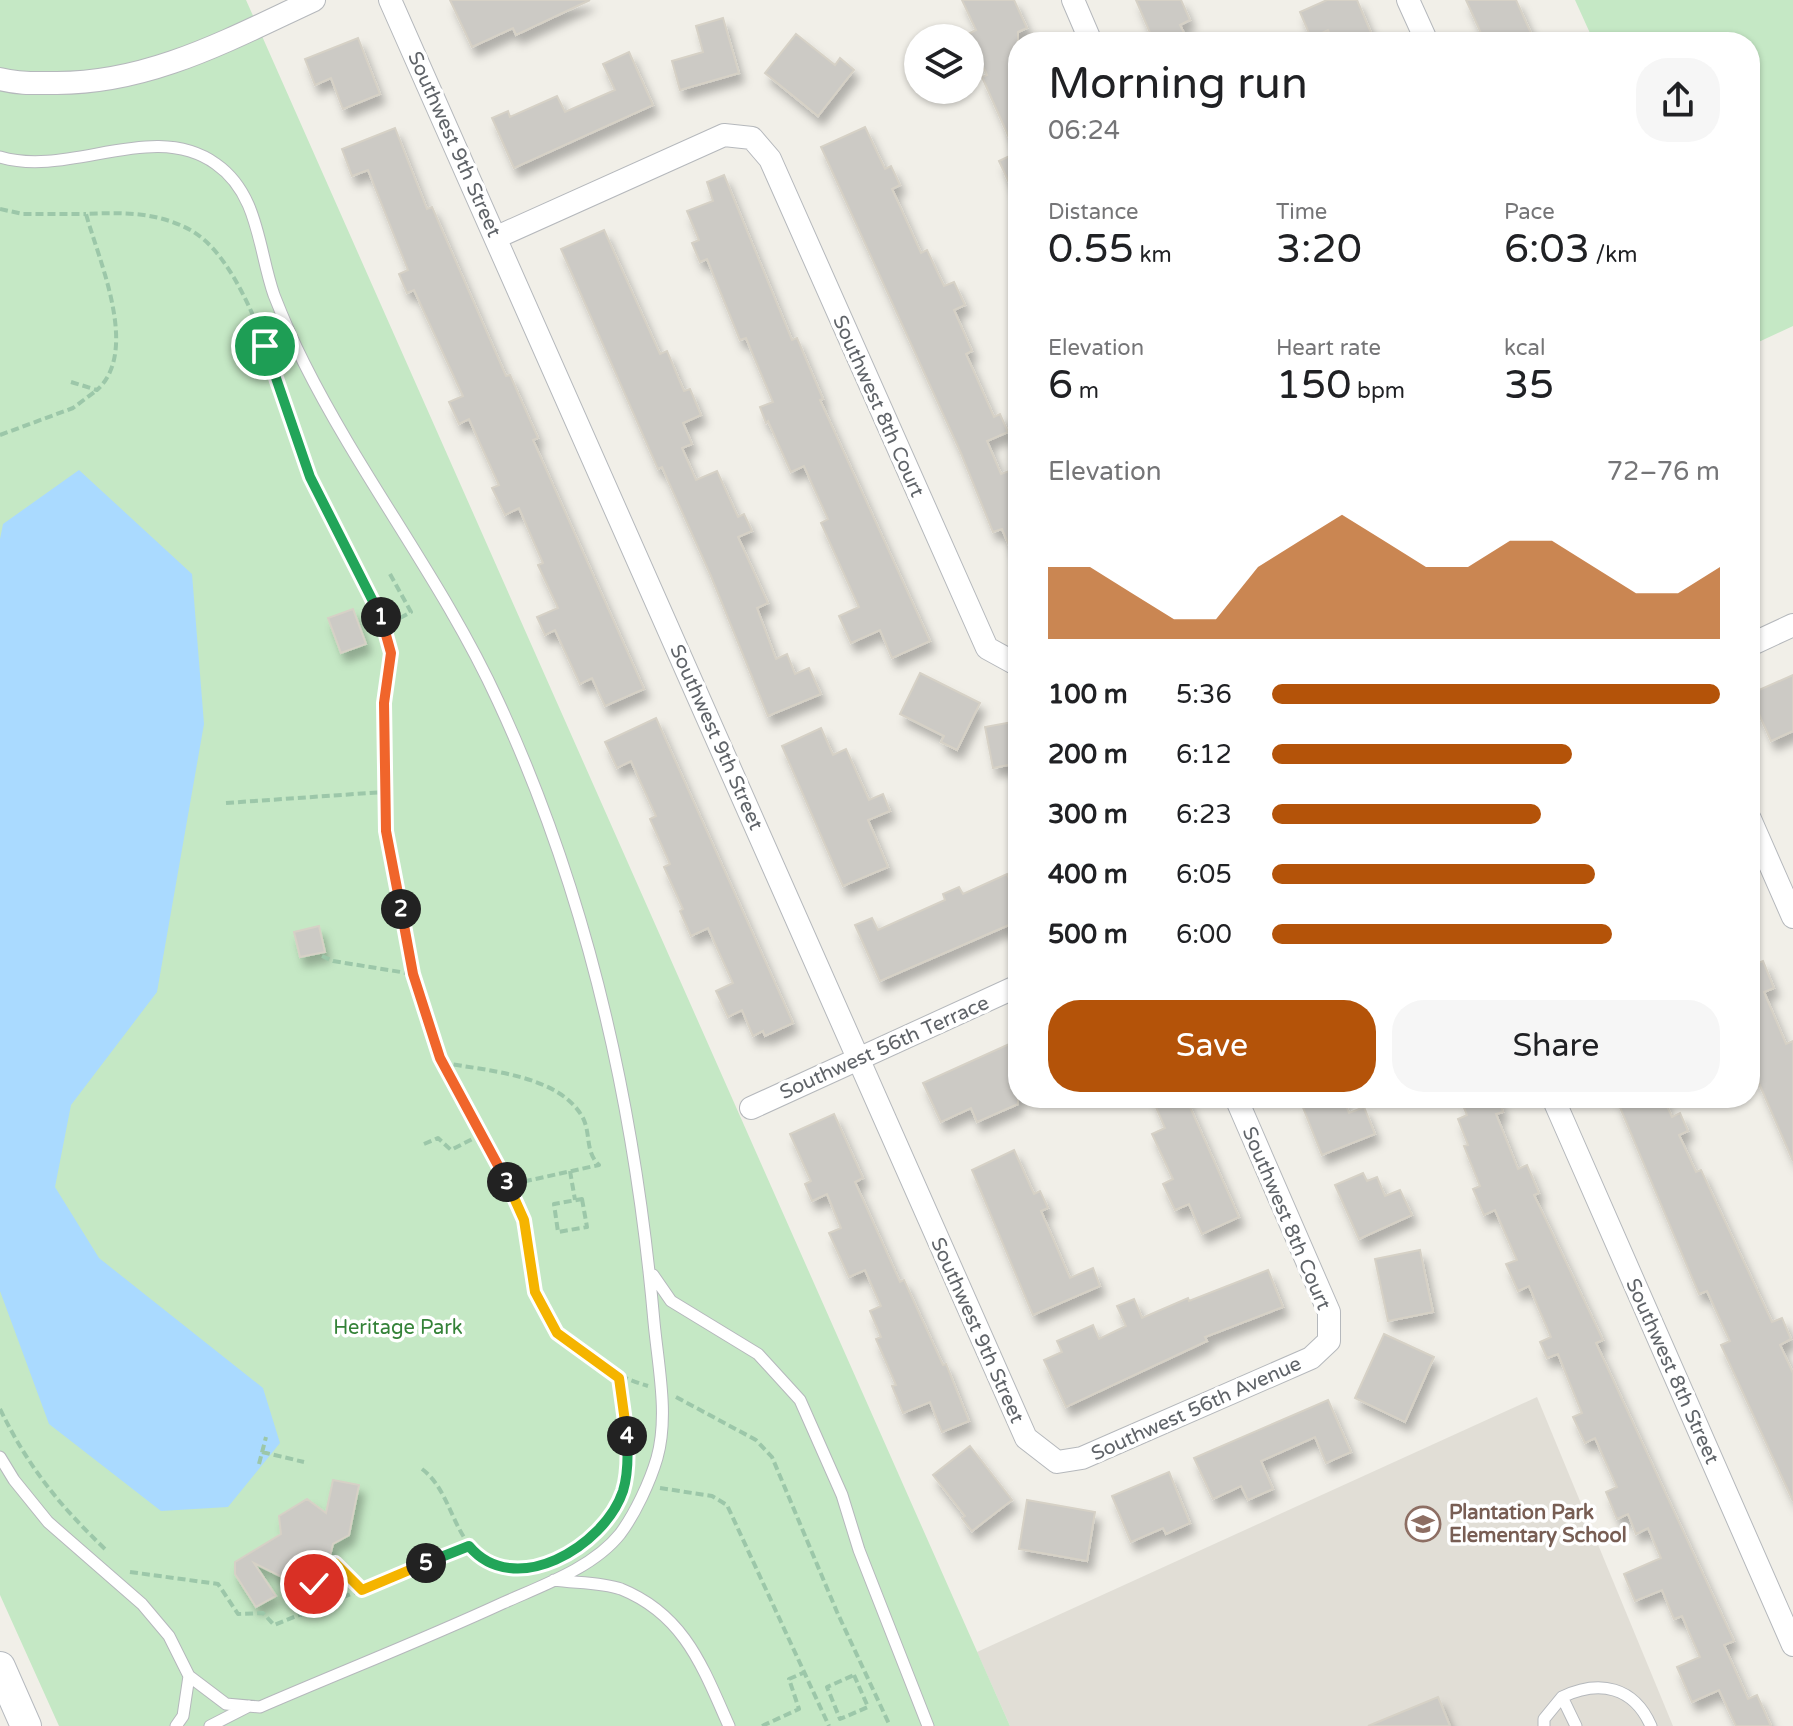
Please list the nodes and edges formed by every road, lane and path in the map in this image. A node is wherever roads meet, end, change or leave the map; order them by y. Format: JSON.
{"nodes":[{"id":1,"x":314,"y":0,"type":"edge"},
{"id":2,"x":390,"y":0,"type":"edge"},
{"id":3,"x":1073,"y":0,"type":"edge"},
{"id":4,"x":1408,"y":0,"type":"edge"},
{"id":5,"x":1087,"y":32,"type":"edge"},
{"id":6,"x":1422,"y":32,"type":"edge"},
{"id":7,"x":0,"y":79,"type":"edge"},
{"id":8,"x":0,"y":157,"type":"edge"},
{"id":9,"x":0,"y":209,"type":"edge"},
{"id":10,"x":86,"y":214,"type":"junction"},
{"id":11,"x":497,"y":237,"type":"junction"},
{"id":12,"x":71,"y":382,"type":"dead end"},
{"id":13,"x":97,"y":390,"type":"junction"},
{"id":14,"x":0,"y":435,"type":"edge"},
{"id":15,"x":390,"y":574,"type":"dead end"},
{"id":16,"x":1793,"y":625,"type":"edge"},
{"id":17,"x":385,"y":626,"type":"junction"},
{"id":18,"x":1760,"y":640,"type":"edge"},
{"id":19,"x":1008,"y":660,"type":"edge"},
{"id":20,"x":384,"y":792,"type":"junction"},
{"id":21,"x":226,"y":803,"type":"dead end"},
{"id":22,"x":1760,"y":842,"type":"edge"},
{"id":23,"x":1793,"y":917,"type":"edge"},
{"id":24,"x":322,"y":956,"type":"dead end"},
{"id":25,"x":413,"y":974,"type":"junction"},
{"id":26,"x":1008,"y":991,"type":"edge"},
{"id":27,"x":859,"y":1059,"type":"junction"},
{"id":28,"x":445,"y":1063,"type":"junction"},
{"id":29,"x":751,"y":1108,"type":"dead end"},
{"id":30,"x":1240,"y":1108,"type":"edge"},
{"id":31,"x":1558,"y":1108,"type":"edge"},
{"id":32,"x":482,"y":1134,"type":"junction"},
{"id":33,"x":424,"y":1144,"type":"dead end"},
{"id":34,"x":570,"y":1171,"type":"junction"},
{"id":35,"x":508,"y":1185,"type":"junction"},
{"id":36,"x":575,"y":1200,"type":"junction"},
{"id":37,"x":648,"y":1259,"type":"junction"},
{"id":38,"x":1329,"y":1341,"type":"joint"},
{"id":39,"x":619,"y":1378,"type":"junction"},
{"id":40,"x":650,"y":1386,"type":"dead end"},
{"id":41,"x":667,"y":1392,"type":"dead end"},
{"id":42,"x":0,"y":1409,"type":"edge"},
{"id":43,"x":266,"y":1437,"type":"dead end"},
{"id":44,"x":262,"y":1452,"type":"junction"},
{"id":45,"x":0,"y":1457,"type":"edge"},
{"id":46,"x":304,"y":1462,"type":"dead end"},
{"id":47,"x":1057,"y":1462,"type":"joint"},
{"id":48,"x":259,"y":1464,"type":"dead end"},
{"id":49,"x":422,"y":1469,"type":"dead end"},
{"id":50,"x":658,"y":1487,"type":"dead end"},
{"id":51,"x":469,"y":1546,"type":"junction"},
{"id":52,"x":109,"y":1552,"type":"dead end"},
{"id":53,"x":128,"y":1571,"type":"dead end"},
{"id":54,"x":553,"y":1580,"type":"junction"},
{"id":55,"x":362,"y":1590,"type":"junction"},
{"id":56,"x":300,"y":1616,"type":"junction"},
{"id":57,"x":1788,"y":1620,"type":"edge"},
{"id":58,"x":1793,"y":1645,"type":"edge"},
{"id":59,"x":0,"y":1667,"type":"edge"},
{"id":60,"x":803,"y":1673,"type":"junction"},
{"id":61,"x":189,"y":1676,"type":"junction"},
{"id":62,"x":868,"y":1679,"type":"junction"},
{"id":63,"x":858,"y":1684,"type":"junction"},
{"id":64,"x":1562,"y":1697,"type":"junction"},
{"id":65,"x":249,"y":1706,"type":"junction"},
{"id":66,"x":26,"y":1726,"type":"edge"},
{"id":67,"x":176,"y":1726,"type":"edge"},
{"id":68,"x":210,"y":1726,"type":"edge"},
{"id":69,"x":729,"y":1726,"type":"edge"},
{"id":70,"x":762,"y":1726,"type":"edge"},
{"id":71,"x":829,"y":1726,"type":"edge"},
{"id":72,"x":890,"y":1726,"type":"edge"},
{"id":73,"x":928,"y":1726,"type":"edge"},
{"id":74,"x":1544,"y":1726,"type":"edge"},
{"id":75,"x":1576,"y":1726,"type":"edge"},
{"id":76,"x":1651,"y":1726,"type":"edge"}],
"edges":[{"from":1,"to":7,"type":"street"},
{"from":2,"to":11,"type":"street","name":"Southwest 9th Street"},
{"from":3,"to":5,"type":"street"},
{"from":4,"to":6,"type":"street"},
{"from":8,"to":37,"type":"lane"},
{"from":9,"to":10,"type":"path"},
{"from":10,"to":13,"type":"path"},
{"from":10,"to":17,"type":"path"},
{"from":11,"to":19,"type":"street","name":"Southwest 8th Court"},
{"from":11,"to":27,"type":"street","name":"Southwest 9th Street"},
{"from":12,"to":13,"type":"path"},
{"from":13,"to":14,"type":"path"},
{"from":15,"to":17,"type":"path"},
{"from":16,"to":18,"type":"street"},
{"from":17,"to":20,"type":"path"},
{"from":20,"to":21,"type":"path"},
{"from":20,"to":25,"type":"path"},
{"from":22,"to":23,"type":"street"},
{"from":24,"to":25,"type":"path"},
{"from":25,"to":28,"type":"path"},
{"from":26,"to":27,"type":"street","name":"Southwest 56th Terrace"},
{"from":27,"to":29,"type":"street","name":"Southwest 56th Terrace"},
{"from":27,"to":47,"type":"street","name":"Southwest 9th Street"},
{"from":28,"to":32,"type":"path"},
{"from":28,"to":34,"type":"path"},
{"from":30,"to":38,"type":"street","name":"Southwest 8th Court"},
{"from":31,"to":57,"type":"street","name":"Southwest 8th Street"},
{"from":32,"to":33,"type":"path"},
{"from":32,"to":35,"type":"path"},
{"from":34,"to":35,"type":"path"},
{"from":34,"to":36,"type":"path"},
{"from":35,"to":39,"type":"path"},
{"from":36,"to":36,"type":"path"},
{"from":37,"to":54,"type":"lane"},
{"from":37,"to":73,"type":"lane"},
{"from":38,"to":47,"type":"street","name":"Southwest 56th Avenue"},
{"from":39,"to":40,"type":"path"},
{"from":39,"to":51,"type":"path"},
{"from":41,"to":62,"type":"path"},
{"from":42,"to":52,"type":"path"},
{"from":43,"to":44,"type":"path"},
{"from":44,"to":46,"type":"path"},
{"from":44,"to":48,"type":"path"},
{"from":45,"to":61,"type":"lane"},
{"from":49,"to":51,"type":"path"},
{"from":50,"to":60,"type":"path"},
{"from":51,"to":55,"type":"path"},
{"from":53,"to":56,"type":"path"},
{"from":54,"to":65,"type":"lane"},
{"from":54,"to":69,"type":"lane"},
{"from":55,"to":56,"type":"path"},
{"from":55,"to":56,"type":"path"},
{"from":57,"to":58,"type":"street","name":"Southwest 8th Street"},
{"from":59,"to":66,"type":"main road"},
{"from":60,"to":70,"type":"path"},
{"from":60,"to":71,"type":"path"},
{"from":61,"to":65,"type":"lane"},
{"from":61,"to":67,"type":"lane"},
{"from":62,"to":63,"type":"path"},
{"from":62,"to":72,"type":"path"},
{"from":63,"to":63,"type":"path"},
{"from":64,"to":74,"type":"lane"},
{"from":64,"to":75,"type":"lane"},
{"from":64,"to":76,"type":"lane"},
{"from":65,"to":68,"type":"lane"}]}
